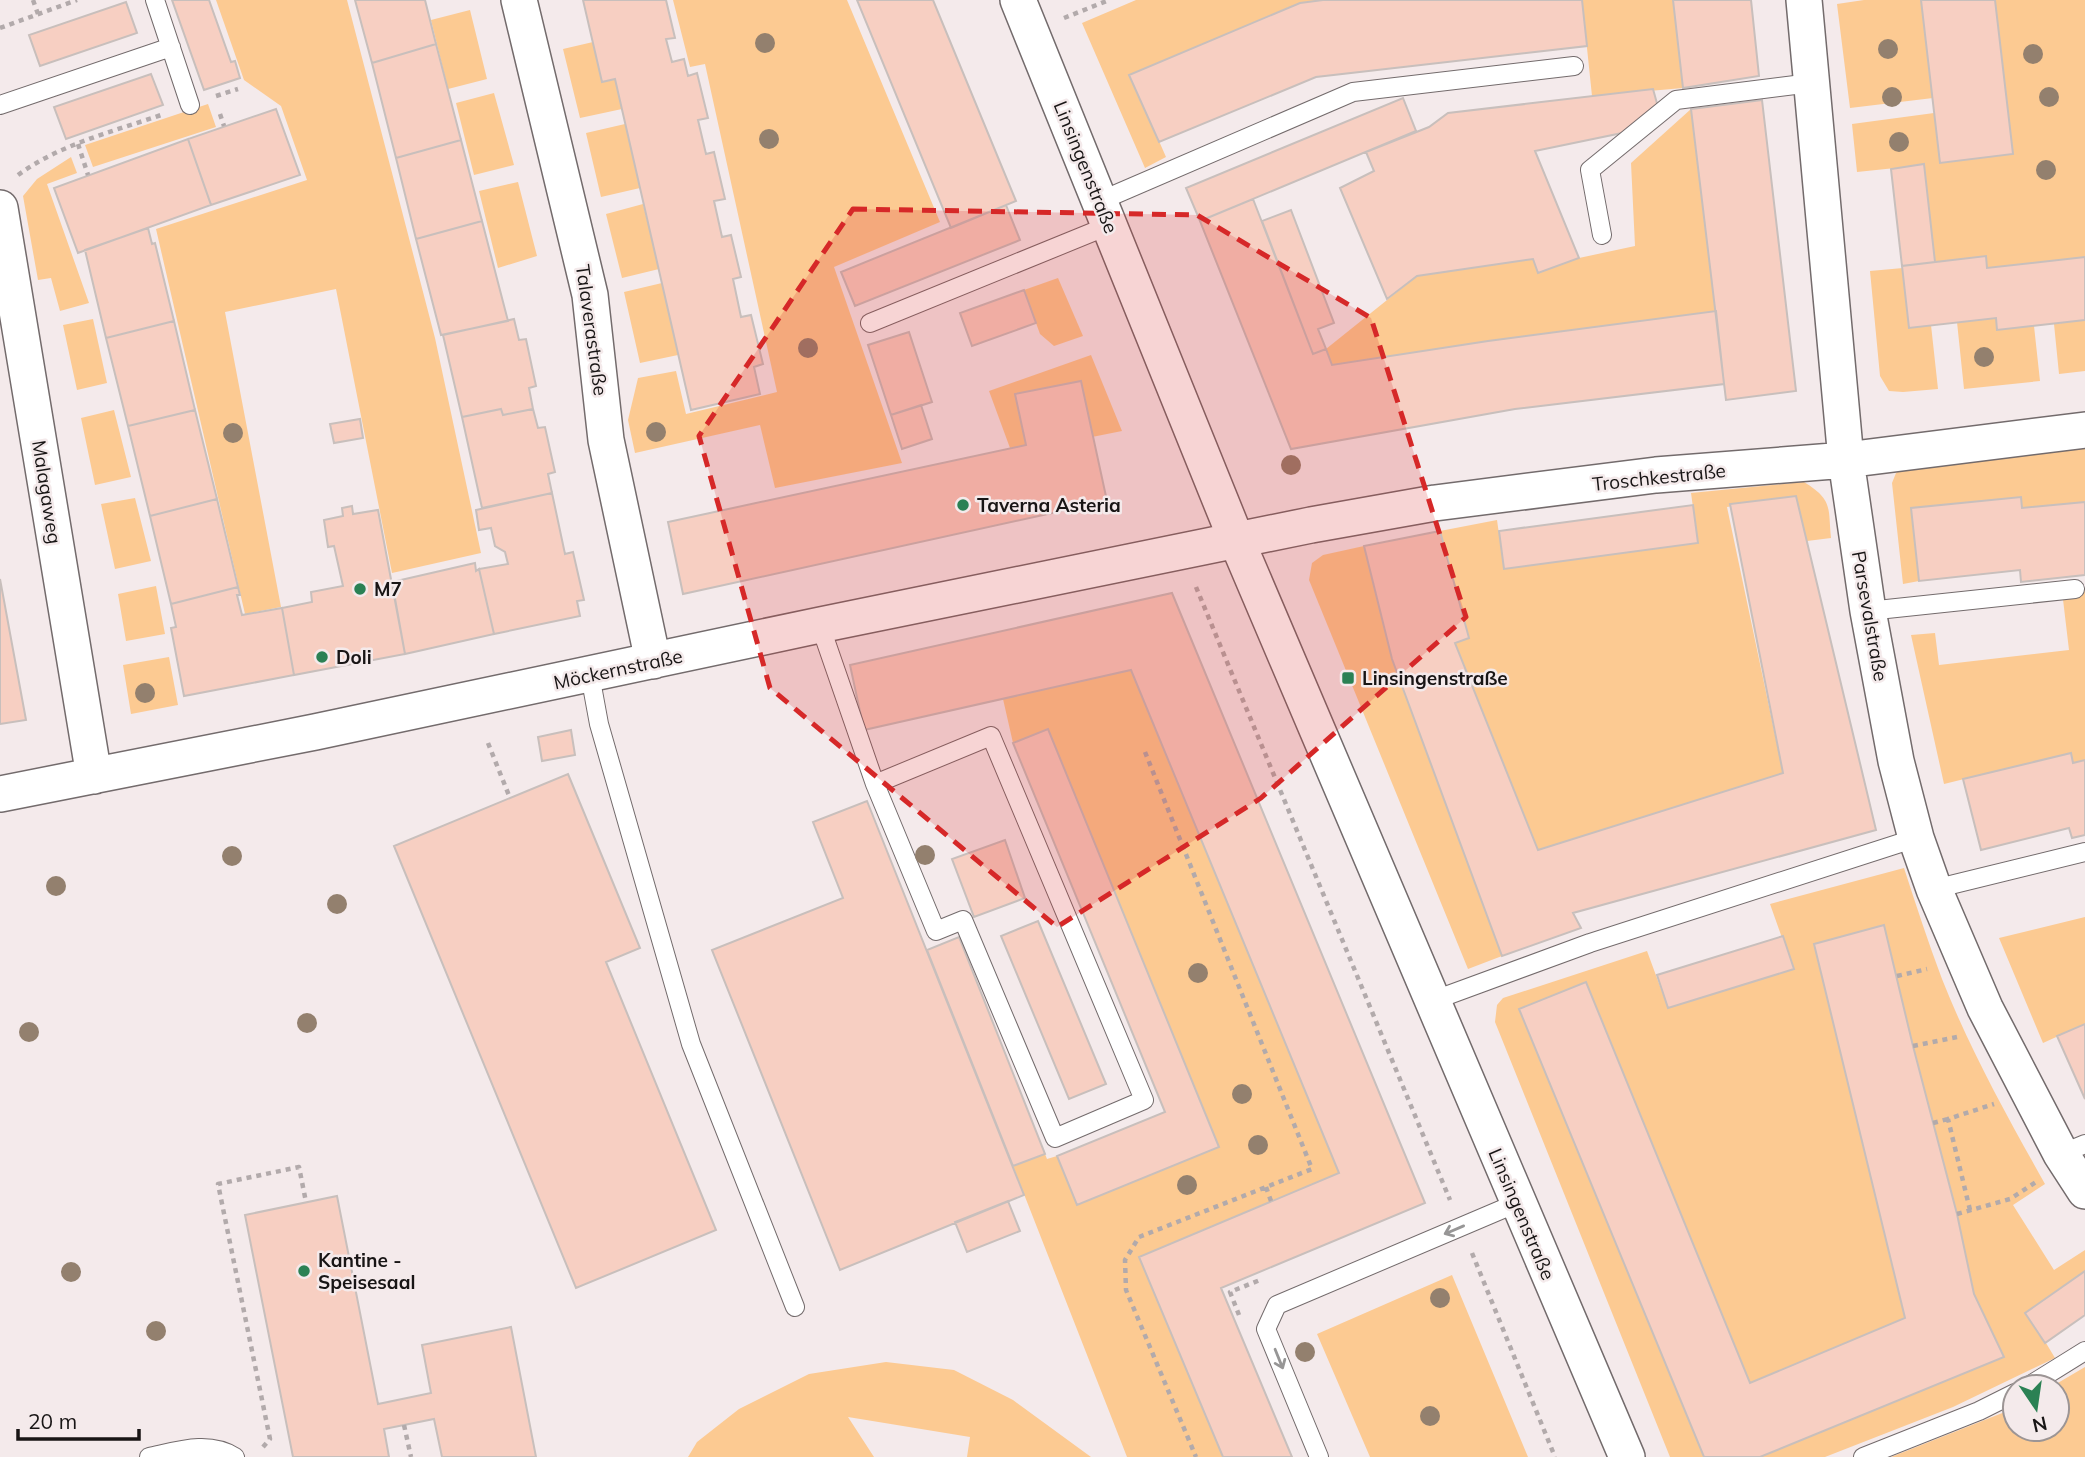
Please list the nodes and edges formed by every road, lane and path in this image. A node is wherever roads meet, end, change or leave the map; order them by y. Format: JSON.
{"nodes":[{"id":1,"x":33,"y":0,"type":"edge"},
{"id":2,"x":77,"y":0,"type":"edge"},
{"id":3,"x":155,"y":0,"type":"edge"},
{"id":4,"x":519,"y":0,"type":"edge"},
{"id":5,"x":1018,"y":0,"type":"edge"},
{"id":6,"x":1109,"y":0,"type":"edge"},
{"id":7,"x":1804,"y":0,"type":"edge"},
{"id":8,"x":38,"y":14,"type":"junction"},
{"id":9,"x":0,"y":28,"type":"edge"},
{"id":10,"x":1031,"y":32,"type":"junction"},
{"id":11,"x":171,"y":47,"type":"junction"},
{"id":12,"x":1574,"y":66,"type":"dead end"},
{"id":13,"x":1811,"y":83,"type":"junction"},
{"id":14,"x":238,"y":89,"type":"dead end"},
{"id":15,"x":0,"y":105,"type":"edge"},
{"id":16,"x":190,"y":105,"type":"junction"},
{"id":17,"x":78,"y":144,"type":"junction"},
{"id":18,"x":88,"y":175,"type":"dead end"},
{"id":19,"x":4,"y":195,"type":"edge"},
{"id":20,"x":1105,"y":213,"type":"junction"},
{"id":21,"x":1602,"y":235,"type":"dead end"},
{"id":22,"x":870,"y":323,"type":"dead end"},
{"id":23,"x":2085,"y":430,"type":"edge"},
{"id":24,"x":1846,"y":460,"type":"junction"},
{"id":25,"x":1236,"y":539,"type":"junction"},
{"id":26,"x":1181,"y":551,"type":"junction"},
{"id":27,"x":2075,"y":589,"type":"dead end"},
{"id":28,"x":1868,"y":611,"type":"junction"},
{"id":29,"x":820,"y":625,"type":"junction"},
{"id":30,"x":653,"y":662,"type":"junction"},
{"id":31,"x":590,"y":675,"type":"junction"},
{"id":32,"x":488,"y":743,"type":"dead end"},
{"id":33,"x":1145,"y":752,"type":"dead end"},
{"id":34,"x":94,"y":776,"type":"junction"},
{"id":35,"x":875,"y":784,"type":"junction"},
{"id":36,"x":0,"y":794,"type":"edge"},
{"id":37,"x":510,"y":798,"type":"dead end"},
{"id":38,"x":1916,"y":838,"type":"junction"},
{"id":39,"x":2085,"y":852,"type":"edge"},
{"id":40,"x":1934,"y":889,"type":"junction"},
{"id":41,"x":1432,"y":1001,"type":"junction"},
{"id":42,"x":2029,"y":1093,"type":"junction"},
{"id":43,"x":1948,"y":1119,"type":"junction"},
{"id":44,"x":1933,"y":1123,"type":"dead end"},
{"id":45,"x":2074,"y":1163,"type":"edge"},
{"id":46,"x":1266,"y":1187,"type":"junction"},
{"id":47,"x":1271,"y":1201,"type":"dead end"},
{"id":48,"x":306,"y":1202,"type":"dead end"},
{"id":49,"x":1517,"y":1203,"type":"junction"},
{"id":50,"x":1970,"y":1210,"type":"junction"},
{"id":51,"x":1957,"y":1214,"type":"dead end"},
{"id":52,"x":1461,"y":1227,"type":"junction"},
{"id":53,"x":795,"y":1307,"type":"dead end"},
{"id":54,"x":2085,"y":1351,"type":"edge"},
{"id":55,"x":2050,"y":1373,"type":"edge"},
{"id":56,"x":2001,"y":1400,"type":"edge"},
{"id":57,"x":404,"y":1425,"type":"dead end"},
{"id":58,"x":262,"y":1448,"type":"dead end"},
{"id":59,"x":149,"y":1457,"type":"edge"},
{"id":60,"x":235,"y":1457,"type":"edge"},
{"id":61,"x":411,"y":1457,"type":"edge"},
{"id":62,"x":1196,"y":1457,"type":"edge"},
{"id":63,"x":1319,"y":1457,"type":"edge"},
{"id":64,"x":1556,"y":1457,"type":"edge"},
{"id":65,"x":1627,"y":1457,"type":"edge"},
{"id":66,"x":1863,"y":1457,"type":"edge"}],
"edges":[{"from":1,"to":8,"type":"path"},
{"from":2,"to":8,"type":"path"},
{"from":3,"to":11,"type":"lane"},
{"from":4,"to":30,"type":"street","name":"Talaverastraße"},
{"from":5,"to":10,"type":"street","name":"Linsingenstraße"},
{"from":6,"to":10,"type":"path"},
{"from":7,"to":13,"type":"street","name":"Parsevalstraße"},
{"from":8,"to":9,"type":"path"},
{"from":10,"to":20,"type":"street","name":"Linsingenstraße"},
{"from":11,"to":15,"type":"lane"},
{"from":11,"to":16,"type":"lane"},
{"from":12,"to":20,"type":"lane"},
{"from":13,"to":21,"type":"lane"},
{"from":13,"to":24,"type":"street","name":"Parsevalstraße"},
{"from":14,"to":16,"type":"path"},
{"from":16,"to":17,"type":"path"},
{"from":17,"to":18,"type":"path"},
{"from":17,"to":19,"type":"path"},
{"from":19,"to":34,"type":"street","name":"Malagaweg"},
{"from":20,"to":22,"type":"lane"},
{"from":20,"to":25,"type":"street","name":"Linsingenstraße"},
{"from":23,"to":24,"type":"street","name":"Troschkestraße"},
{"from":24,"to":25,"type":"street","name":"Troschkestraße"},
{"from":24,"to":28,"type":"street","name":"Parsevalstraße"},
{"from":25,"to":26,"type":"street","name":"Möckernstraße"},
{"from":25,"to":41,"type":"street","name":"Linsingenstraße"},
{"from":26,"to":29,"type":"street","name":"Möckernstraße"},
{"from":26,"to":52,"type":"path"},
{"from":27,"to":28,"type":"lane"},
{"from":28,"to":38,"type":"street","name":"Parsevalstraße"},
{"from":29,"to":30,"type":"street","name":"Möckernstraße"},
{"from":29,"to":35,"type":"lane"},
{"from":30,"to":31,"type":"street","name":"Möckernstraße"},
{"from":31,"to":34,"type":"street","name":"Möckernstraße"},
{"from":31,"to":53,"type":"lane"},
{"from":32,"to":37,"type":"path"},
{"from":33,"to":46,"type":"path"},
{"from":34,"to":36,"type":"street","name":"Möckernstraße"},
{"from":35,"to":35,"type":"lane"},
{"from":38,"to":40,"type":"street","name":"Parsevalstraße"},
{"from":38,"to":41,"type":"lane"},
{"from":39,"to":40,"type":"lane"},
{"from":40,"to":42,"type":"street","name":"Parsevalstraße"},
{"from":41,"to":49,"type":"street","name":"Linsingenstraße"},
{"from":42,"to":43,"type":"path"},
{"from":42,"to":45,"type":"street","name":"Parsevalstraße"},
{"from":43,"to":44,"type":"path"},
{"from":43,"to":50,"type":"path"},
{"from":45,"to":50,"type":"path"},
{"from":46,"to":47,"type":"path"},
{"from":46,"to":62,"type":"path"},
{"from":48,"to":58,"type":"path"},
{"from":49,"to":52,"type":"lane"},
{"from":49,"to":65,"type":"street","name":"Linsingenstraße"},
{"from":50,"to":51,"type":"path"},
{"from":52,"to":63,"type":"lane","one_way":true},
{"from":52,"to":64,"type":"path"},
{"from":54,"to":55,"type":"lane"},
{"from":56,"to":66,"type":"lane"},
{"from":57,"to":61,"type":"path"},
{"from":59,"to":60,"type":"lane"}]}
